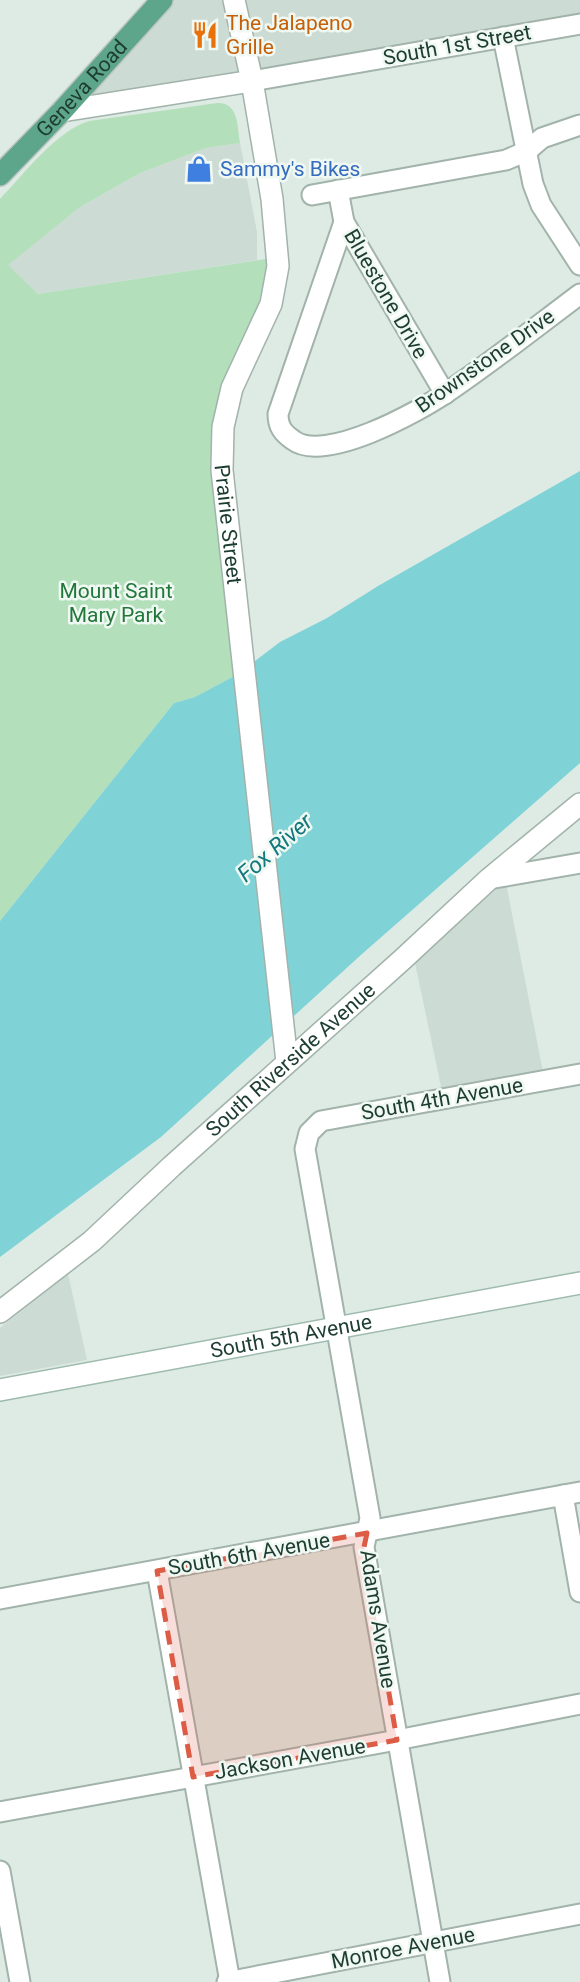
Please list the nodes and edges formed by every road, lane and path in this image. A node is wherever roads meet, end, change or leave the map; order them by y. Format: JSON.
{"nodes":[{"id":1,"x":162,"y":0,"type":"edge"},
{"id":2,"x":234,"y":0,"type":"edge"},
{"id":3,"x":580,"y":24,"type":"edge"},
{"id":4,"x":503,"y":37,"type":"junction"},
{"id":5,"x":252,"y":81,"type":"junction"},
{"id":6,"x":62,"y":111,"type":"junction"},
{"id":7,"x":580,"y":125,"type":"edge"},
{"id":8,"x":527,"y":151,"type":"junction"},
{"id":9,"x":0,"y":175,"type":"edge"},
{"id":10,"x":338,"y":190,"type":"junction"},
{"id":11,"x":312,"y":195,"type":"dead end"},
{"id":12,"x":344,"y":222,"type":"junction"},
{"id":13,"x":580,"y":265,"type":"edge"},
{"id":14,"x":580,"y":294,"type":"edge"},
{"id":15,"x":445,"y":394,"type":"junction"},
{"id":16,"x":580,"y":804,"type":"edge"},
{"id":17,"x":580,"y":863,"type":"edge"},
{"id":18,"x":489,"y":879,"type":"junction"},
{"id":19,"x":287,"y":1062,"type":"junction"},
{"id":20,"x":580,"y":1074,"type":"edge"},
{"id":21,"x":309,"y":1133,"type":"joint"},
{"id":22,"x":580,"y":1283,"type":"edge"},
{"id":23,"x":0,"y":1312,"type":"edge"},
{"id":24,"x":337,"y":1327,"type":"junction"},
{"id":25,"x":0,"y":1390,"type":"edge"},
{"id":26,"x":571,"y":1494,"type":"edge"},
{"id":27,"x":367,"y":1533,"type":"junction"},
{"id":28,"x":157,"y":1571,"type":"junction"},
{"id":29,"x":580,"y":1592,"type":"edge"},
{"id":30,"x":0,"y":1599,"type":"edge"},
{"id":31,"x":580,"y":1704,"type":"edge"},
{"id":32,"x":397,"y":1740,"type":"junction"},
{"id":33,"x":193,"y":1777,"type":"junction"},
{"id":34,"x":0,"y":1812,"type":"edge"},
{"id":35,"x":0,"y":1871,"type":"edge"},
{"id":36,"x":580,"y":1914,"type":"edge"},
{"id":37,"x":433,"y":1942,"type":"junction"},
{"id":38,"x":20,"y":1982,"type":"edge"},
{"id":39,"x":229,"y":1982,"type":"edge"},
{"id":40,"x":440,"y":1982,"type":"edge"}],
"edges":[{"from":1,"to":6,"type":"main road","name":"Geneva Road"},
{"from":2,"to":5,"type":"street","name":"Prairie Street"},
{"from":3,"to":4,"type":"street","name":"South 1st Street"},
{"from":4,"to":5,"type":"street","name":"South 1st Street"},
{"from":4,"to":8,"type":"street"},
{"from":5,"to":6,"type":"street"},
{"from":5,"to":19,"type":"street","name":"Prairie Street"},
{"from":6,"to":9,"type":"main road","name":"Geneva Road"},
{"from":7,"to":8,"type":"street"},
{"from":8,"to":10,"type":"street"},
{"from":8,"to":13,"type":"street"},
{"from":10,"to":11,"type":"street"},
{"from":10,"to":12,"type":"street","name":"Bluestone Drive"},
{"from":12,"to":15,"type":"street","name":"Bluestone Drive"},
{"from":12,"to":15,"type":"street","name":"Brownstone Drive"},
{"from":14,"to":15,"type":"street","name":"Brownstone Drive"},
{"from":16,"to":18,"type":"street","name":"South Riverside Avenue"},
{"from":17,"to":18,"type":"street"},
{"from":18,"to":19,"type":"street","name":"South Riverside Avenue"},
{"from":19,"to":23,"type":"street","name":"South Riverside Avenue"},
{"from":20,"to":21,"type":"street","name":"South 4th Avenue"},
{"from":21,"to":24,"type":"street","name":"Adams Avenue"},
{"from":22,"to":24,"type":"street","name":"South 5th Avenue"},
{"from":24,"to":25,"type":"street","name":"South 5th Avenue"},
{"from":24,"to":27,"type":"street","name":"Adams Avenue"},
{"from":26,"to":27,"type":"street","name":"South 6th Avenue"},
{"from":26,"to":29,"type":"street"},
{"from":27,"to":28,"type":"street","name":"South 6th Avenue"},
{"from":27,"to":32,"type":"street","name":"Adams Avenue"},
{"from":28,"to":30,"type":"street","name":"South 6th Avenue"},
{"from":28,"to":33,"type":"street"},
{"from":31,"to":32,"type":"street","name":"Jackson Avenue"},
{"from":32,"to":33,"type":"street","name":"Jackson Avenue"},
{"from":32,"to":37,"type":"street","name":"Adams Avenue"},
{"from":33,"to":34,"type":"street","name":"Jackson Avenue"},
{"from":33,"to":39,"type":"street"},
{"from":35,"to":38,"type":"street"},
{"from":36,"to":37,"type":"street","name":"Monroe Avenue"},
{"from":37,"to":39,"type":"street","name":"Monroe Avenue"},
{"from":37,"to":40,"type":"street","name":"Adams Avenue"}]}
